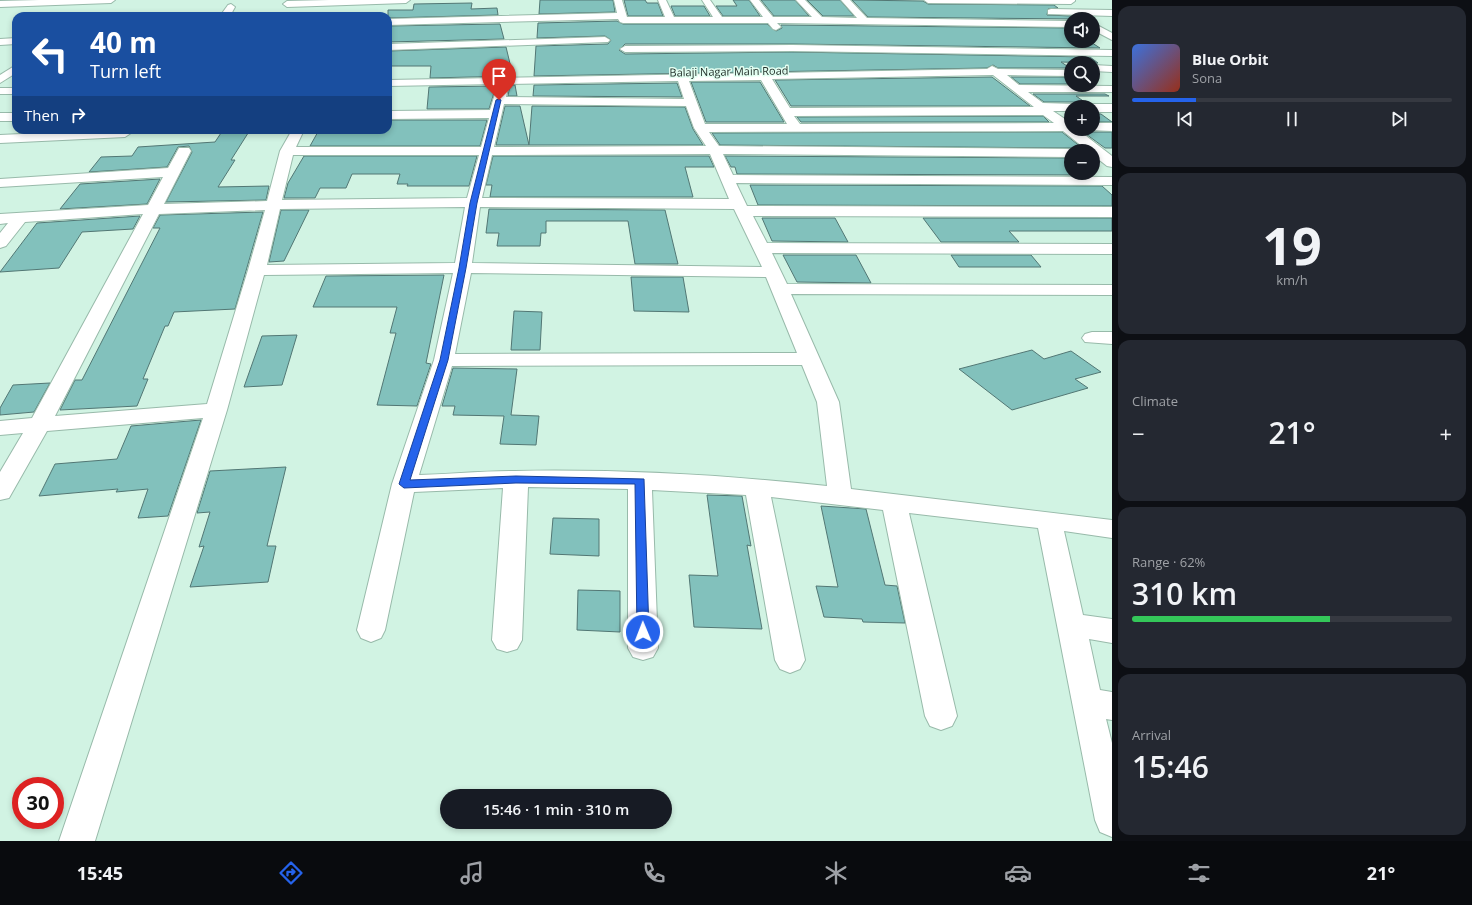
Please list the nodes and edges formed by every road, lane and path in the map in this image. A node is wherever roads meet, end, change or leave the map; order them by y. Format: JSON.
{"nodes":[{"id":1,"x":99,"y":0,"type":"edge"},
{"id":2,"x":111,"y":0,"type":"edge"},
{"id":3,"x":396,"y":0,"type":"edge"},
{"id":4,"x":406,"y":0,"type":"edge"},
{"id":5,"x":618,"y":0,"type":"edge"},
{"id":6,"x":662,"y":0,"type":"edge"},
{"id":7,"x":706,"y":0,"type":"edge"},
{"id":8,"x":754,"y":0,"type":"edge"},
{"id":9,"x":800,"y":0,"type":"edge"},
{"id":10,"x":845,"y":0,"type":"edge"},
{"id":11,"x":928,"y":0,"type":"edge"},
{"id":12,"x":1053,"y":0,"type":"edge"},
{"id":13,"x":1083,"y":1,"type":"dead end"},
{"id":14,"x":26,"y":3,"type":"junction"},
{"id":15,"x":0,"y":4,"type":"edge"},
{"id":16,"x":349,"y":4,"type":"edge"},
{"id":17,"x":288,"y":5,"type":"edge"},
{"id":18,"x":231,"y":7,"type":"dead end"},
{"id":19,"x":852,"y":8,"type":"junction"},
{"id":20,"x":868,"y":8,"type":"dead end"},
{"id":21,"x":13,"y":12,"type":"dead end"},
{"id":22,"x":85,"y":12,"type":"dead end"},
{"id":23,"x":228,"y":12,"type":"edge"},
{"id":24,"x":1040,"y":12,"type":"dead end"},
{"id":25,"x":1064,"y":12,"type":"edge"},
{"id":26,"x":1072,"y":12,"type":"edge"},
{"id":27,"x":1100,"y":13,"type":"edge"},
{"id":28,"x":1112,"y":13,"type":"edge"},
{"id":29,"x":623,"y":16,"type":"junction"},
{"id":30,"x":671,"y":20,"type":"junction"},
{"id":31,"x":719,"y":20,"type":"junction"},
{"id":32,"x":770,"y":20,"type":"junction"},
{"id":33,"x":820,"y":20,"type":"junction"},
{"id":34,"x":864,"y":20,"type":"junction"},
{"id":35,"x":392,"y":22,"type":"edge"},
{"id":36,"x":1064,"y":24,"type":"edge"},
{"id":37,"x":1100,"y":25,"type":"edge"},
{"id":38,"x":1112,"y":25,"type":"edge"},
{"id":39,"x":1100,"y":30,"type":"edge"},
{"id":40,"x":766,"y":34,"type":"dead end"},
{"id":41,"x":1100,"y":38,"type":"edge"},
{"id":42,"x":1112,"y":38,"type":"edge"},
{"id":43,"x":785,"y":39,"type":"dead end"},
{"id":44,"x":605,"y":40,"type":"dead end"},
{"id":45,"x":12,"y":41,"type":"edge"},
{"id":46,"x":0,"y":42,"type":"edge"},
{"id":47,"x":392,"y":47,"type":"edge"},
{"id":48,"x":792,"y":48,"type":"junction"},
{"id":49,"x":625,"y":49,"type":"dead end"},
{"id":50,"x":1112,"y":53,"type":"edge"},
{"id":51,"x":806,"y":64,"type":"junction"},
{"id":52,"x":12,"y":66,"type":"edge"},
{"id":53,"x":1064,"y":68,"type":"edge"},
{"id":54,"x":1100,"y":68,"type":"edge"},
{"id":55,"x":1112,"y":69,"type":"edge"},
{"id":56,"x":993,"y":70,"type":"junction"},
{"id":57,"x":1064,"y":73,"type":"edge"},
{"id":58,"x":1100,"y":73,"type":"edge"},
{"id":59,"x":1112,"y":73,"type":"edge"},
{"id":60,"x":764,"y":76,"type":"junction"},
{"id":61,"x":2,"y":78,"type":"edge"},
{"id":62,"x":392,"y":78,"type":"edge"},
{"id":63,"x":682,"y":78,"type":"junction"},
{"id":64,"x":504,"y":81,"type":"junction"},
{"id":65,"x":392,"y":83,"type":"edge"},
{"id":66,"x":1112,"y":89,"type":"edge"},
{"id":67,"x":0,"y":91,"type":"edge"},
{"id":68,"x":12,"y":91,"type":"edge"},
{"id":69,"x":1014,"y":93,"type":"junction"},
{"id":70,"x":779,"y":100,"type":"junction"},
{"id":71,"x":794,"y":100,"type":"dead end"},
{"id":72,"x":691,"y":103,"type":"junction"},
{"id":73,"x":496,"y":107,"type":"junction"},
{"id":74,"x":1064,"y":108,"type":"edge"},
{"id":75,"x":1100,"y":108,"type":"edge"},
{"id":76,"x":1112,"y":108,"type":"edge"},
{"id":77,"x":1042,"y":109,"type":"junction"},
{"id":78,"x":786,"y":112,"type":"junction"},
{"id":79,"x":392,"y":115,"type":"edge"},
{"id":80,"x":0,"y":117,"type":"edge"},
{"id":81,"x":12,"y":117,"type":"edge"},
{"id":82,"x":1064,"y":124,"type":"edge"},
{"id":83,"x":1064,"y":127,"type":"edge"},
{"id":84,"x":1100,"y":127,"type":"edge"},
{"id":85,"x":1112,"y":127,"type":"edge"},
{"id":86,"x":700,"y":128,"type":"junction"},
{"id":87,"x":796,"y":128,"type":"junction"},
{"id":88,"x":91,"y":134,"type":"edge"},
{"id":89,"x":125,"y":134,"type":"edge"},
{"id":90,"x":296,"y":134,"type":"edge"},
{"id":91,"x":1080,"y":136,"type":"edge"},
{"id":92,"x":0,"y":139,"type":"edge"},
{"id":93,"x":110,"y":147,"type":"dead end"},
{"id":94,"x":485,"y":150,"type":"junction"},
{"id":95,"x":715,"y":150,"type":"junction"},
{"id":96,"x":184,"y":151,"type":"dead end"},
{"id":97,"x":287,"y":151,"type":"junction"},
{"id":98,"x":1064,"y":153,"type":"edge"},
{"id":99,"x":1101,"y":153,"type":"edge"},
{"id":100,"x":1112,"y":163,"type":"edge"},
{"id":101,"x":172,"y":172,"type":"junction"},
{"id":102,"x":728,"y":179,"type":"junction"},
{"id":103,"x":1112,"y":181,"type":"edge"},
{"id":104,"x":0,"y":183,"type":"edge"},
{"id":105,"x":473,"y":203,"type":"junction"},
{"id":106,"x":272,"y":205,"type":"junction"},
{"id":107,"x":740,"y":208,"type":"junction"},
{"id":108,"x":153,"y":210,"type":"junction"},
{"id":109,"x":1112,"y":212,"type":"edge"},
{"id":110,"x":21,"y":217,"type":"junction"},
{"id":111,"x":0,"y":219,"type":"edge"},
{"id":112,"x":0,"y":243,"type":"edge"},
{"id":113,"x":760,"y":248,"type":"junction"},
{"id":114,"x":1112,"y":249,"type":"edge"},
{"id":115,"x":463,"y":268,"type":"junction"},
{"id":116,"x":257,"y":270,"type":"junction"},
{"id":117,"x":773,"y":272,"type":"junction"},
{"id":118,"x":780,"y":289,"type":"junction"},
{"id":119,"x":1112,"y":290,"type":"edge"},
{"id":120,"x":1092,"y":338,"type":"dead end"},
{"id":121,"x":1112,"y":338,"type":"edge"},
{"id":122,"x":810,"y":359,"type":"junction"},
{"id":123,"x":444,"y":360,"type":"junction"},
{"id":124,"x":216,"y":410,"type":"junction"},
{"id":125,"x":40,"y":424,"type":"junction"},
{"id":126,"x":0,"y":428,"type":"edge"},
{"id":127,"x":516,"y":479,"type":"junction"},
{"id":128,"x":640,"y":481,"type":"junction"},
{"id":129,"x":404,"y":484,"type":"junction"},
{"id":130,"x":757,"y":487,"type":"junction"},
{"id":131,"x":0,"y":492,"type":"edge"},
{"id":132,"x":840,"y":497,"type":"junction"},
{"id":133,"x":894,"y":502,"type":"junction"},
{"id":134,"x":1049,"y":520,"type":"junction"},
{"id":135,"x":1112,"y":530,"type":"edge"},
{"id":136,"x":1072,"y":625,"type":"junction"},
{"id":137,"x":371,"y":630,"type":"dead end"},
{"id":138,"x":1112,"y":631,"type":"edge"},
{"id":139,"x":507,"y":640,"type":"dead end"},
{"id":140,"x":643,"y":648,"type":"dead end"},
{"id":141,"x":790,"y":660,"type":"dead end"},
{"id":142,"x":1100,"y":703,"type":"edge"},
{"id":143,"x":941,"y":716,"type":"dead end"},
{"id":144,"x":1112,"y":820,"type":"edge"},
{"id":145,"x":77,"y":841,"type":"edge"}],
"edges":[{"from":1,"to":2,"type":"street"},
{"from":1,"to":14,"type":"street"},
{"from":1,"to":22,"type":"street"},
{"from":3,"to":4,"type":"street"},
{"from":3,"to":16,"type":"street"},
{"from":5,"to":29,"type":"street"},
{"from":6,"to":30,"type":"street"},
{"from":7,"to":31,"type":"street"},
{"from":8,"to":32,"type":"street"},
{"from":9,"to":33,"type":"street"},
{"from":10,"to":19,"type":"street"},
{"from":11,"to":12,"type":"street"},
{"from":12,"to":13,"type":"street"},
{"from":12,"to":26,"type":"street"},
{"from":14,"to":15,"type":"street"},
{"from":14,"to":21,"type":"street"},
{"from":16,"to":17,"type":"street"},
{"from":18,"to":23,"type":"street"},
{"from":19,"to":20,"type":"street"},
{"from":19,"to":34,"type":"street"},
{"from":24,"to":25,"type":"street"},
{"from":27,"to":28,"type":"street"},
{"from":29,"to":30,"type":"street"},
{"from":29,"to":35,"type":"street"},
{"from":30,"to":31,"type":"street"},
{"from":31,"to":32,"type":"street"},
{"from":32,"to":33,"type":"street"},
{"from":32,"to":40,"type":"street"},
{"from":33,"to":34,"type":"street"},
{"from":34,"to":36,"type":"street"},
{"from":37,"to":38,"type":"street"},
{"from":39,"to":42,"type":"street"},
{"from":41,"to":42,"type":"street"},
{"from":43,"to":48,"type":"street"},
{"from":44,"to":47,"type":"street"},
{"from":45,"to":46,"type":"street"},
{"from":48,"to":49,"type":"street"},
{"from":48,"to":50,"type":"street"},
{"from":48,"to":51,"type":"street"},
{"from":51,"to":56,"type":"street","name":"Balaji Nagar Main Road"},
{"from":51,"to":62,"type":"street","name":"Balaji Nagar Main Road"},
{"from":52,"to":61,"type":"street"},
{"from":53,"to":56,"type":"street","name":"Balaji Nagar Main Road"},
{"from":54,"to":55,"type":"street"},
{"from":56,"to":57,"type":"street"},
{"from":56,"to":60,"type":"street"},
{"from":56,"to":69,"type":"street"},
{"from":58,"to":59,"type":"street"},
{"from":60,"to":63,"type":"street"},
{"from":60,"to":70,"type":"street"},
{"from":63,"to":64,"type":"street"},
{"from":63,"to":72,"type":"street"},
{"from":64,"to":65,"type":"street"},
{"from":64,"to":73,"type":"street"},
{"from":66,"to":69,"type":"street"},
{"from":67,"to":68,"type":"street"},
{"from":69,"to":77,"type":"street"},
{"from":70,"to":71,"type":"street"},
{"from":70,"to":78,"type":"street"},
{"from":72,"to":73,"type":"street"},
{"from":72,"to":86,"type":"street"},
{"from":73,"to":79,"type":"street"},
{"from":73,"to":94,"type":"street"},
{"from":74,"to":77,"type":"street"},
{"from":75,"to":76,"type":"street"},
{"from":77,"to":78,"type":"street"},
{"from":77,"to":82,"type":"street"},
{"from":78,"to":87,"type":"street"},
{"from":80,"to":81,"type":"street"},
{"from":83,"to":87,"type":"street"},
{"from":84,"to":85,"type":"street"},
{"from":86,"to":87,"type":"street"},
{"from":86,"to":95,"type":"street"},
{"from":88,"to":92,"type":"street"},
{"from":89,"to":93,"type":"street"},
{"from":90,"to":97,"type":"street"},
{"from":91,"to":99,"type":"street"},
{"from":94,"to":95,"type":"street"},
{"from":94,"to":97,"type":"street"},
{"from":94,"to":105,"type":"street"},
{"from":95,"to":98,"type":"street"},
{"from":95,"to":102,"type":"street"},
{"from":96,"to":101,"type":"street"},
{"from":97,"to":106,"type":"street"},
{"from":99,"to":100,"type":"street"},
{"from":101,"to":104,"type":"street"},
{"from":101,"to":108,"type":"street"},
{"from":102,"to":103,"type":"street"},
{"from":102,"to":107,"type":"street"},
{"from":105,"to":106,"type":"street"},
{"from":105,"to":107,"type":"street"},
{"from":105,"to":115,"type":"street"},
{"from":106,"to":108,"type":"street"},
{"from":106,"to":116,"type":"street"},
{"from":107,"to":109,"type":"street"},
{"from":107,"to":113,"type":"street"},
{"from":108,"to":110,"type":"street"},
{"from":108,"to":125,"type":"street"},
{"from":110,"to":111,"type":"street"},
{"from":110,"to":112,"type":"street"},
{"from":113,"to":114,"type":"street"},
{"from":113,"to":117,"type":"street"},
{"from":115,"to":116,"type":"street"},
{"from":115,"to":117,"type":"street"},
{"from":115,"to":123,"type":"street"},
{"from":116,"to":124,"type":"street"},
{"from":117,"to":118,"type":"street"},
{"from":118,"to":119,"type":"street"},
{"from":118,"to":122,"type":"street"},
{"from":120,"to":121,"type":"street"},
{"from":122,"to":123,"type":"street"},
{"from":122,"to":132,"type":"street"},
{"from":123,"to":129,"type":"street"},
{"from":124,"to":125,"type":"street"},
{"from":124,"to":145,"type":"street"},
{"from":125,"to":126,"type":"street"},
{"from":125,"to":131,"type":"street"},
{"from":127,"to":128,"type":"street"},
{"from":127,"to":129,"type":"street"},
{"from":127,"to":139,"type":"street"},
{"from":128,"to":130,"type":"street"},
{"from":128,"to":140,"type":"street"},
{"from":129,"to":137,"type":"street"},
{"from":130,"to":132,"type":"street"},
{"from":130,"to":141,"type":"street"},
{"from":132,"to":133,"type":"street"},
{"from":133,"to":134,"type":"street"},
{"from":133,"to":143,"type":"street"},
{"from":134,"to":135,"type":"street"},
{"from":134,"to":136,"type":"street"},
{"from":136,"to":138,"type":"street"},
{"from":136,"to":142,"type":"street"},
{"from":142,"to":144,"type":"street"}]}
